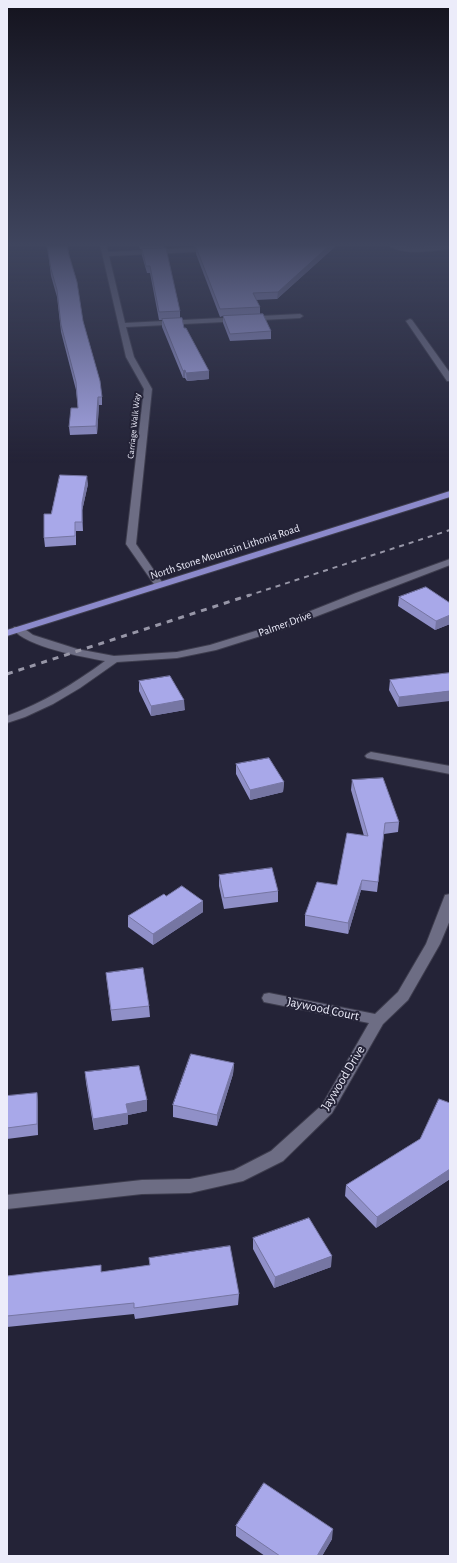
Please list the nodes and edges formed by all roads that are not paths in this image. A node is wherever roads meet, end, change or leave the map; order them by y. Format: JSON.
{"nodes":[{"id":1,"x":121,"y":317,"type":"edge"},
{"id":2,"x":282,"y":317,"type":"edge"},
{"id":3,"x":410,"y":321,"type":"dead end"},
{"id":4,"x":123,"y":325,"type":"junction"},
{"id":5,"x":450,"y":379,"type":"edge"},
{"id":6,"x":450,"y":494,"type":"edge"},
{"id":7,"x":450,"y":562,"type":"edge"},
{"id":8,"x":159,"y":585,"type":"junction"},
{"id":9,"x":18,"y":629,"type":"junction"},
{"id":10,"x":7,"y":633,"type":"edge"},
{"id":11,"x":114,"y":659,"type":"junction"},
{"id":12,"x":7,"y":720,"type":"edge"},
{"id":13,"x":371,"y":756,"type":"dead end"},
{"id":14,"x":450,"y":770,"type":"edge"},
{"id":15,"x":450,"y":898,"type":"edge"},
{"id":16,"x":269,"y":998,"type":"dead end"},
{"id":17,"x":378,"y":1020,"type":"junction"},
{"id":18,"x":7,"y":1202,"type":"edge"}],
"edges":[{"from":1,"to":4,"type":"street","name":"Carriage Walk Way"},
{"from":2,"to":4,"type":"street"},
{"from":3,"to":5,"type":"street"},
{"from":4,"to":8,"type":"street","name":"Carriage Walk Way"},
{"from":6,"to":8,"type":"main road","name":"North Stone Mountain Lithonia Road"},
{"from":7,"to":11,"type":"street","name":"Palmer Drive"},
{"from":8,"to":9,"type":"main road","name":"North Stone Mountain Lithonia Road"},
{"from":9,"to":10,"type":"main road","name":"North Stone Mountain Lithonia Road"},
{"from":9,"to":11,"type":"street","name":"Palmer Drive"},
{"from":11,"to":12,"type":"street"},
{"from":13,"to":14,"type":"street"},
{"from":15,"to":17,"type":"street","name":"Jaywood Drive"},
{"from":16,"to":17,"type":"street","name":"Jaywood Court"},
{"from":17,"to":18,"type":"street","name":"Jaywood Drive"}]}
